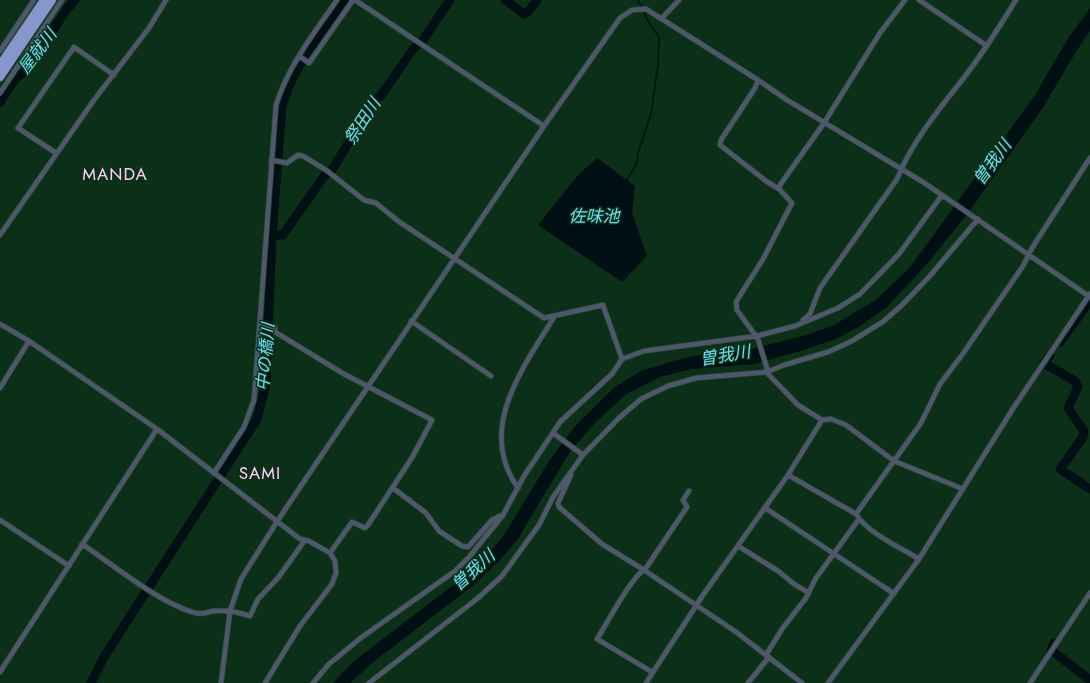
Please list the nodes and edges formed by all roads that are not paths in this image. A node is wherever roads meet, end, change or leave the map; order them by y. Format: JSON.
{"nodes":[{"id":1,"x":34,"y":0,"type":"edge"},
{"id":2,"x":44,"y":0,"type":"edge"},
{"id":3,"x":52,"y":0,"type":"edge"},
{"id":4,"x":62,"y":0,"type":"edge"},
{"id":5,"x":166,"y":0,"type":"edge"},
{"id":6,"x":337,"y":0,"type":"edge"},
{"id":7,"x":354,"y":0,"type":"edge"},
{"id":8,"x":679,"y":0,"type":"edge"},
{"id":9,"x":905,"y":0,"type":"edge"},
{"id":10,"x":919,"y":0,"type":"edge"},
{"id":11,"x":1016,"y":0,"type":"edge"},
{"id":12,"x":662,"y":18,"type":"junction"},
{"id":13,"x":987,"y":46,"type":"junction"},
{"id":14,"x":0,"y":51,"type":"edge"},
{"id":15,"x":299,"y":57,"type":"junction"},
{"id":16,"x":0,"y":65,"type":"edge"},
{"id":17,"x":114,"y":75,"type":"junction"},
{"id":18,"x":0,"y":77,"type":"edge"},
{"id":19,"x":758,"y":80,"type":"junction"},
{"id":20,"x":0,"y":93,"type":"edge"},
{"id":21,"x":824,"y":123,"type":"junction"},
{"id":22,"x":544,"y":126,"type":"junction"},
{"id":23,"x":56,"y":152,"type":"junction"},
{"id":24,"x":1090,"y":158,"type":"edge"},
{"id":25,"x":271,"y":160,"type":"junction"},
{"id":26,"x":901,"y":168,"type":"junction"},
{"id":27,"x":779,"y":189,"type":"junction"},
{"id":28,"x":942,"y":195,"type":"junction"},
{"id":29,"x":978,"y":219,"type":"junction"},
{"id":30,"x":0,"y":235,"type":"edge"},
{"id":31,"x":1030,"y":255,"type":"junction"},
{"id":32,"x":455,"y":258,"type":"junction"},
{"id":33,"x":1090,"y":295,"type":"edge"},
{"id":34,"x":554,"y":317,"type":"junction"},
{"id":35,"x":411,"y":321,"type":"junction"},
{"id":36,"x":0,"y":324,"type":"edge"},
{"id":37,"x":260,"y":326,"type":"junction"},
{"id":38,"x":795,"y":326,"type":"junction"},
{"id":39,"x":758,"y":337,"type":"junction"},
{"id":40,"x":29,"y":341,"type":"junction"},
{"id":41,"x":622,"y":359,"type":"junction"},
{"id":42,"x":766,"y":369,"type":"junction"},
{"id":43,"x":491,"y":376,"type":"dead end"},
{"id":44,"x":368,"y":386,"type":"junction"},
{"id":45,"x":0,"y":388,"type":"edge"},
{"id":46,"x":822,"y":420,"type":"junction"},
{"id":47,"x":157,"y":429,"type":"junction"},
{"id":48,"x":554,"y":434,"type":"junction"},
{"id":49,"x":581,"y":453,"type":"junction"},
{"id":50,"x":894,"y":461,"type":"junction"},
{"id":51,"x":576,"y":465,"type":"junction"},
{"id":52,"x":214,"y":473,"type":"junction"},
{"id":53,"x":788,"y":475,"type":"junction"},
{"id":54,"x":393,"y":488,"type":"junction"},
{"id":55,"x":518,"y":488,"type":"junction"},
{"id":56,"x":963,"y":489,"type":"junction"},
{"id":57,"x":689,"y":491,"type":"dead end"},
{"id":58,"x":765,"y":508,"type":"junction"},
{"id":59,"x":502,"y":514,"type":"junction"},
{"id":60,"x":856,"y":514,"type":"junction"},
{"id":61,"x":859,"y":519,"type":"junction"},
{"id":62,"x":0,"y":520,"type":"edge"},
{"id":63,"x":278,"y":520,"type":"junction"},
{"id":64,"x":305,"y":540,"type":"junction"},
{"id":65,"x":82,"y":544,"type":"junction"},
{"id":66,"x":738,"y":546,"type":"junction"},
{"id":67,"x":330,"y":553,"type":"junction"},
{"id":68,"x":834,"y":553,"type":"junction"},
{"id":69,"x":919,"y":559,"type":"junction"},
{"id":70,"x":69,"y":566,"type":"junction"},
{"id":71,"x":644,"y":570,"type":"junction"},
{"id":72,"x":809,"y":593,"type":"junction"},
{"id":73,"x":893,"y":593,"type":"junction"},
{"id":74,"x":1090,"y":593,"type":"edge"},
{"id":75,"x":695,"y":606,"type":"junction"},
{"id":76,"x":230,"y":611,"type":"junction"},
{"id":77,"x":767,"y":656,"type":"junction"},
{"id":78,"x":0,"y":672,"type":"edge"},
{"id":79,"x":652,"y":672,"type":"junction"},
{"id":80,"x":221,"y":683,"type":"edge"},
{"id":81,"x":265,"y":683,"type":"edge"},
{"id":82,"x":313,"y":683,"type":"edge"},
{"id":83,"x":369,"y":683,"type":"edge"},
{"id":84,"x":646,"y":683,"type":"edge"},
{"id":85,"x":748,"y":683,"type":"edge"},
{"id":86,"x":800,"y":683,"type":"edge"},
{"id":87,"x":828,"y":683,"type":"edge"},
{"id":88,"x":1030,"y":683,"type":"edge"}],
"edges":[{"from":1,"to":14,"type":"street"},
{"from":2,"to":16,"type":"highway"},
{"from":3,"to":18,"type":"highway"},
{"from":4,"to":20,"type":"street"},
{"from":5,"to":17,"type":"street"},
{"from":6,"to":15,"type":"street"},
{"from":7,"to":15,"type":"street"},
{"from":7,"to":22,"type":"street"},
{"from":8,"to":12,"type":"street"},
{"from":9,"to":21,"type":"street"},
{"from":10,"to":13,"type":"street"},
{"from":11,"to":13,"type":"street"},
{"from":12,"to":19,"type":"street"},
{"from":12,"to":22,"type":"street"},
{"from":13,"to":26,"type":"street"},
{"from":15,"to":25,"type":"street"},
{"from":17,"to":23,"type":"street"},
{"from":17,"to":23,"type":"street"},
{"from":19,"to":21,"type":"street"},
{"from":19,"to":27,"type":"street"},
{"from":21,"to":26,"type":"street"},
{"from":21,"to":27,"type":"street"},
{"from":22,"to":32,"type":"street"},
{"from":23,"to":30,"type":"street"},
{"from":24,"to":31,"type":"street"},
{"from":25,"to":32,"type":"street"},
{"from":25,"to":37,"type":"street"},
{"from":26,"to":28,"type":"street"},
{"from":26,"to":38,"type":"street"},
{"from":27,"to":39,"type":"street"},
{"from":28,"to":29,"type":"street"},
{"from":28,"to":38,"type":"street"},
{"from":29,"to":31,"type":"street"},
{"from":29,"to":42,"type":"street"},
{"from":31,"to":33,"type":"street"},
{"from":31,"to":50,"type":"street"},
{"from":32,"to":34,"type":"street"},
{"from":32,"to":35,"type":"street"},
{"from":33,"to":56,"type":"street"},
{"from":34,"to":41,"type":"street"},
{"from":34,"to":55,"type":"street"},
{"from":35,"to":43,"type":"street"},
{"from":35,"to":44,"type":"street"},
{"from":36,"to":40,"type":"street"},
{"from":37,"to":44,"type":"street"},
{"from":37,"to":52,"type":"street"},
{"from":38,"to":39,"type":"street"},
{"from":39,"to":41,"type":"street"},
{"from":39,"to":42,"type":"street"},
{"from":40,"to":45,"type":"street"},
{"from":40,"to":47,"type":"street"},
{"from":41,"to":48,"type":"street"},
{"from":42,"to":46,"type":"street"},
{"from":42,"to":49,"type":"street"},
{"from":44,"to":54,"type":"street"},
{"from":44,"to":63,"type":"street"},
{"from":46,"to":50,"type":"street"},
{"from":46,"to":53,"type":"street"},
{"from":47,"to":52,"type":"street"},
{"from":47,"to":65,"type":"street"},
{"from":48,"to":49,"type":"street"},
{"from":48,"to":55,"type":"street"},
{"from":49,"to":51,"type":"street"},
{"from":50,"to":56,"type":"street"},
{"from":50,"to":60,"type":"street"},
{"from":51,"to":71,"type":"street"},
{"from":51,"to":83,"type":"street"},
{"from":52,"to":63,"type":"street"},
{"from":53,"to":58,"type":"street"},
{"from":53,"to":60,"type":"street"},
{"from":54,"to":59,"type":"street"},
{"from":54,"to":67,"type":"street"},
{"from":55,"to":59,"type":"street"},
{"from":56,"to":69,"type":"street"},
{"from":57,"to":71,"type":"street"},
{"from":58,"to":66,"type":"street"},
{"from":58,"to":68,"type":"street"},
{"from":59,"to":82,"type":"street"},
{"from":60,"to":61,"type":"street"},
{"from":61,"to":68,"type":"street"},
{"from":61,"to":69,"type":"street"},
{"from":62,"to":70,"type":"street"},
{"from":63,"to":64,"type":"street"},
{"from":63,"to":76,"type":"street"},
{"from":64,"to":67,"type":"street"},
{"from":64,"to":76,"type":"street"},
{"from":65,"to":70,"type":"street"},
{"from":65,"to":76,"type":"street"},
{"from":66,"to":72,"type":"street"},
{"from":66,"to":75,"type":"street"},
{"from":67,"to":81,"type":"street"},
{"from":68,"to":72,"type":"street"},
{"from":68,"to":73,"type":"street"},
{"from":69,"to":73,"type":"street"},
{"from":70,"to":78,"type":"street"},
{"from":71,"to":75,"type":"street"},
{"from":71,"to":79,"type":"street"},
{"from":72,"to":77,"type":"street"},
{"from":73,"to":87,"type":"street"},
{"from":74,"to":88,"type":"street"},
{"from":75,"to":77,"type":"street"},
{"from":75,"to":79,"type":"street"},
{"from":76,"to":80,"type":"street"},
{"from":77,"to":85,"type":"street"},
{"from":77,"to":86,"type":"street"},
{"from":79,"to":84,"type":"street"}]}
